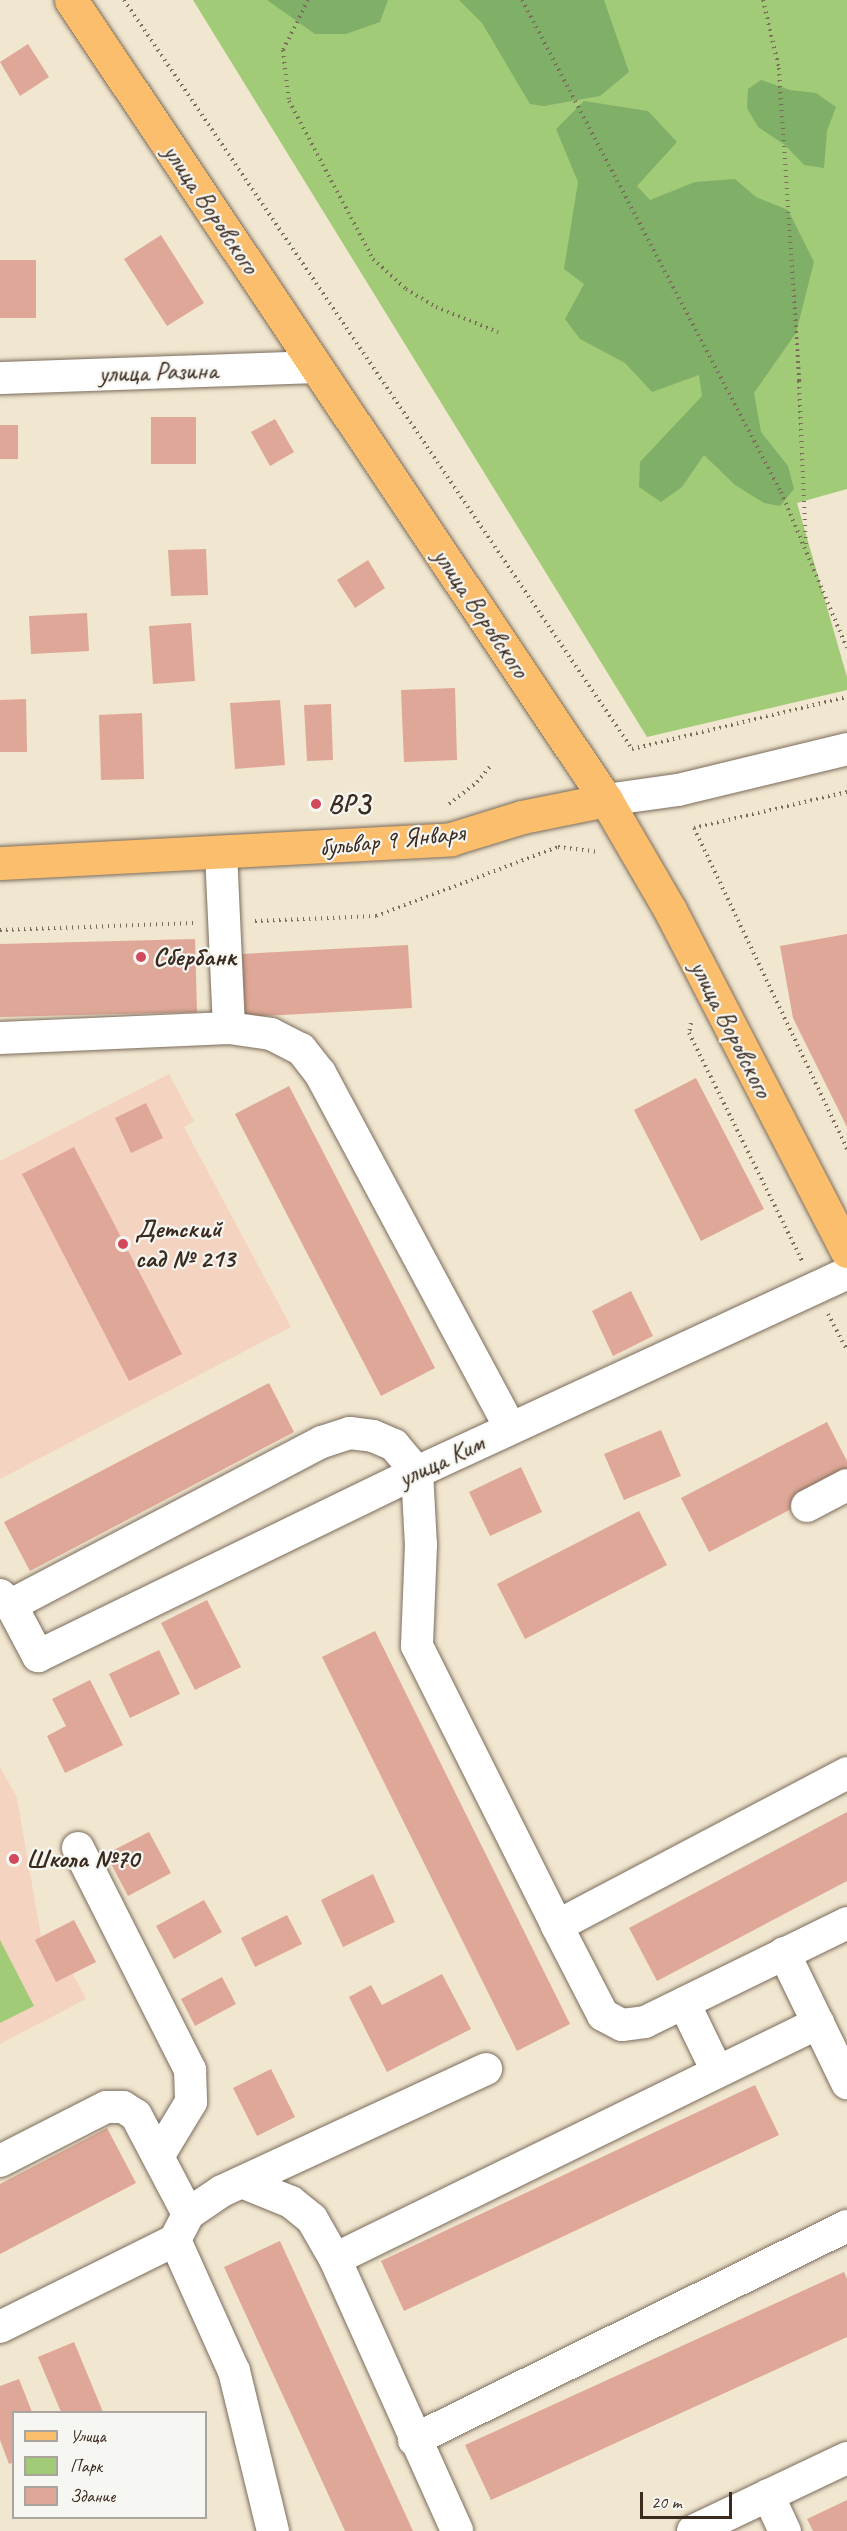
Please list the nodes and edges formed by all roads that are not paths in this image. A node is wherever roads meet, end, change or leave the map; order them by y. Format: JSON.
{"nodes":[{"id":1,"x":71,"y":0,"type":"edge"},
{"id":2,"x":316,"y":367,"type":"junction"},
{"id":3,"x":0,"y":378,"type":"edge"},
{"id":4,"x":847,"y":749,"type":"edge"},
{"id":5,"x":606,"y":800,"type":"junction"},
{"id":6,"x":221,"y":854,"type":"junction"},
{"id":7,"x":0,"y":863,"type":"edge"},
{"id":8,"x":229,"y":1028,"type":"junction"},
{"id":9,"x":0,"y":1038,"type":"edge"},
{"id":10,"x":847,"y":1251,"type":"edge"},
{"id":11,"x":847,"y":1273,"type":"edge"},
{"id":12,"x":510,"y":1428,"type":"junction"},
{"id":13,"x":417,"y":1472,"type":"junction"},
{"id":14,"x":847,"y":1485,"type":"edge"},
{"id":15,"x":807,"y":1506,"type":"dead end"},
{"id":16,"x":5,"y":1600,"type":"edge"},
{"id":17,"x":847,"y":1773,"type":"edge"},
{"id":18,"x":78,"y":1848,"type":"dead end"},
{"id":19,"x":847,"y":1923,"type":"edge"},
{"id":20,"x":556,"y":1926,"type":"junction"},
{"id":21,"x":784,"y":1953,"type":"junction"},
{"id":22,"x":684,"y":2003,"type":"junction"},
{"id":23,"x":818,"y":2023,"type":"junction"},
{"id":24,"x":486,"y":2069,"type":"dead end"},
{"id":25,"x":717,"y":2071,"type":"junction"},
{"id":26,"x":847,"y":2083,"type":"edge"},
{"id":27,"x":159,"y":2156,"type":"junction"},
{"id":28,"x":0,"y":2161,"type":"edge"},
{"id":29,"x":244,"y":2183,"type":"junction"},
{"id":30,"x":847,"y":2226,"type":"edge"},
{"id":31,"x":181,"y":2227,"type":"junction"},
{"id":32,"x":335,"y":2259,"type":"junction"},
{"id":33,"x":0,"y":2327,"type":"edge"},
{"id":34,"x":414,"y":2440,"type":"junction"},
{"id":35,"x":847,"y":2458,"type":"edge"},
{"id":36,"x":768,"y":2495,"type":"junction"},
{"id":37,"x":273,"y":2531,"type":"edge"},
{"id":38,"x":457,"y":2531,"type":"edge"},
{"id":39,"x":693,"y":2531,"type":"edge"},
{"id":40,"x":785,"y":2531,"type":"edge"}],
"edges":[{"from":1,"to":2,"type":"main road","name":"улица Воровского"},
{"from":2,"to":3,"type":"street","name":"улица Разина"},
{"from":2,"to":5,"type":"main road","name":"улица Воровского"},
{"from":4,"to":5,"type":"street","name":"бульвар 9 Января"},
{"from":5,"to":6,"type":"main road","name":"бульвар 9 Января"},
{"from":5,"to":10,"type":"main road","name":"улица Воровского"},
{"from":6,"to":7,"type":"main road","name":"бульвар 9 Января"},
{"from":6,"to":8,"type":"street"},
{"from":8,"to":9,"type":"street"},
{"from":8,"to":12,"type":"street"},
{"from":11,"to":12,"type":"street","name":"улица Ким"},
{"from":12,"to":13,"type":"street","name":"улица Ким"},
{"from":13,"to":16,"type":"street"},
{"from":13,"to":16,"type":"street","name":"улица Ким"},
{"from":13,"to":20,"type":"street"},
{"from":14,"to":15,"type":"street"},
{"from":17,"to":20,"type":"street"},
{"from":18,"to":27,"type":"street"},
{"from":19,"to":21,"type":"street"},
{"from":20,"to":22,"type":"street"},
{"from":21,"to":22,"type":"street"},
{"from":21,"to":23,"type":"street"},
{"from":22,"to":25,"type":"street"},
{"from":23,"to":25,"type":"street"},
{"from":23,"to":26,"type":"street"},
{"from":24,"to":29,"type":"street"},
{"from":25,"to":32,"type":"street"},
{"from":27,"to":28,"type":"street"},
{"from":27,"to":31,"type":"street"},
{"from":29,"to":31,"type":"street"},
{"from":29,"to":32,"type":"street"},
{"from":30,"to":34,"type":"street"},
{"from":31,"to":33,"type":"street"},
{"from":31,"to":37,"type":"street"},
{"from":32,"to":34,"type":"street"},
{"from":34,"to":38,"type":"street"},
{"from":35,"to":36,"type":"street"},
{"from":36,"to":39,"type":"street"},
{"from":36,"to":40,"type":"street"}]}
